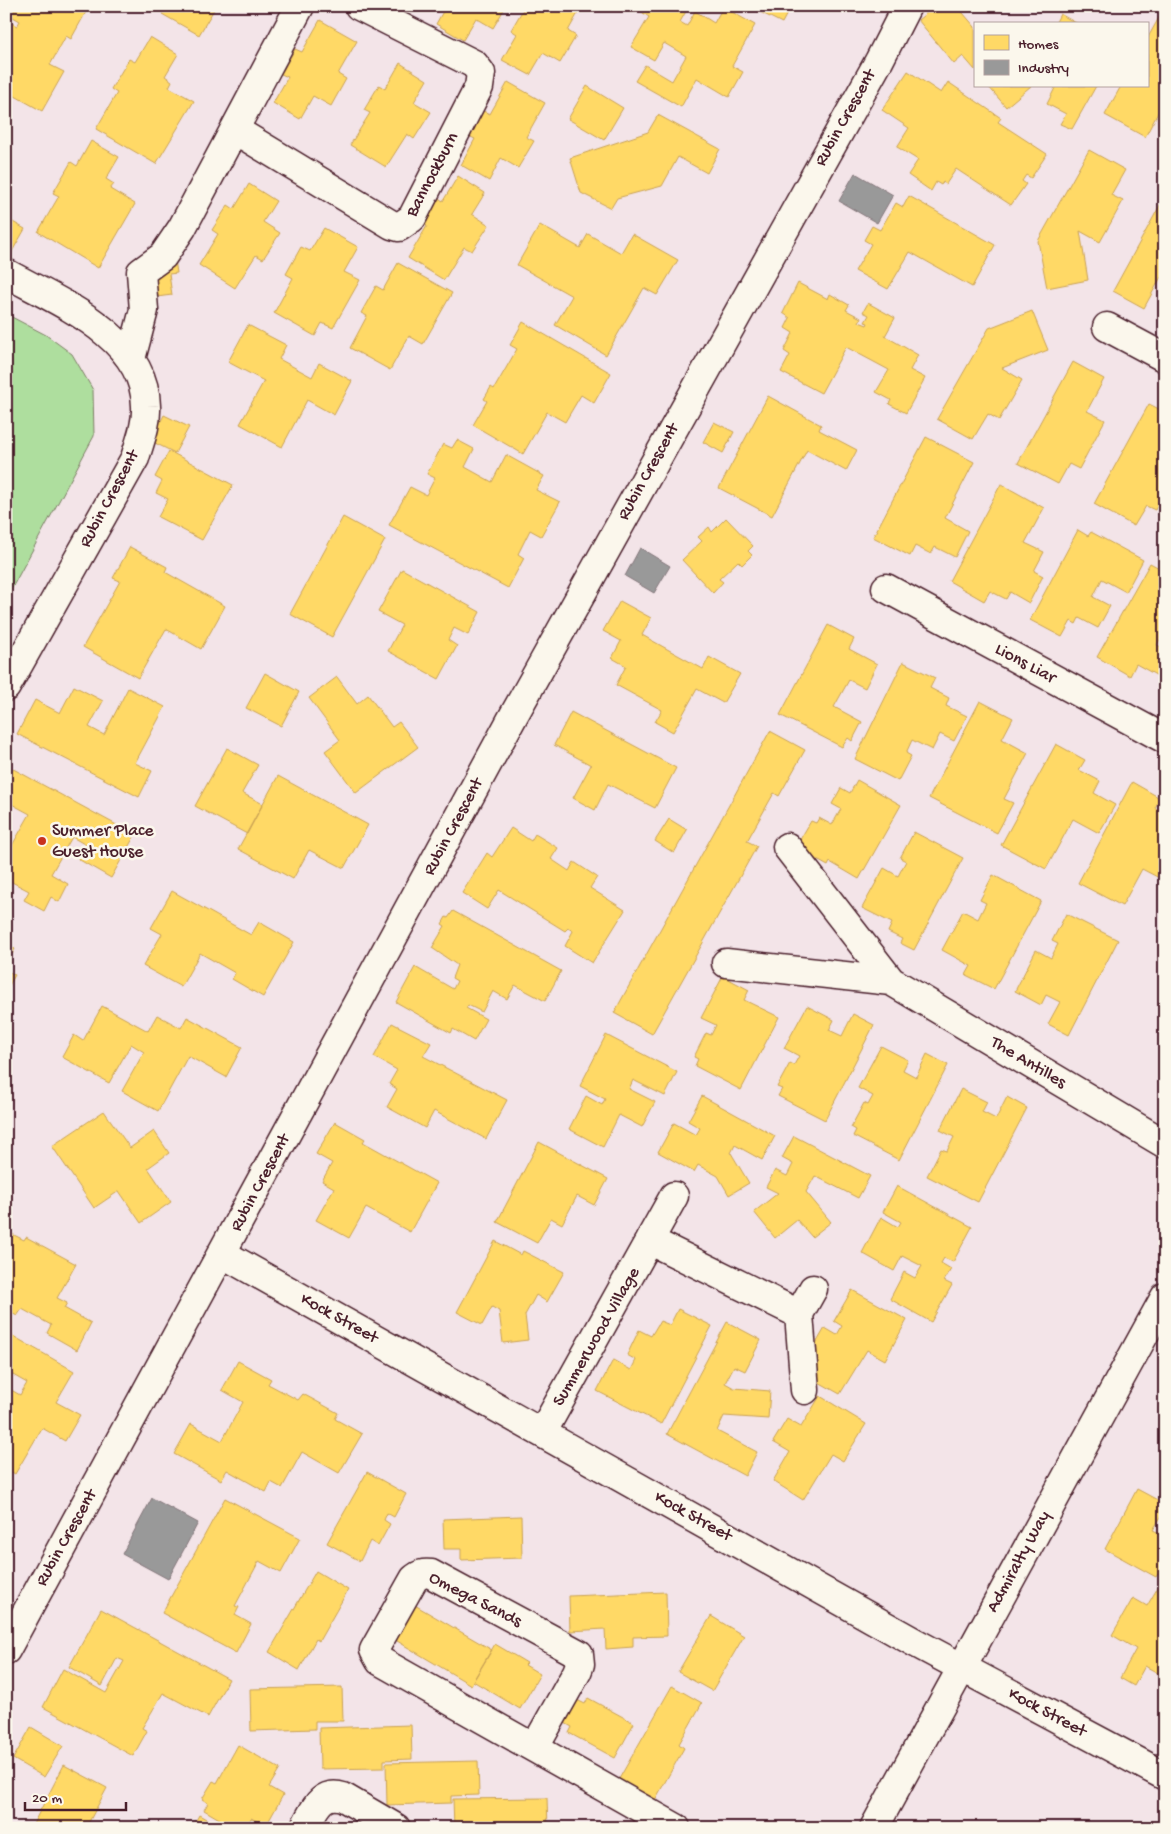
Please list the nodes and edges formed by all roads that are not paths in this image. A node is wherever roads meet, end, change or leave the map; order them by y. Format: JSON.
{"nodes":[{"id":1,"x":300,"y":6,"type":"edge"},
{"id":2,"x":359,"y":6,"type":"edge"},
{"id":3,"x":907,"y":6,"type":"edge"},
{"id":4,"x":235,"y":130,"type":"junction"},
{"id":5,"x":6,"y":273,"type":"edge"},
{"id":6,"x":1107,"y":327,"type":"dead end"},
{"id":7,"x":1165,"y":358,"type":"edge"},
{"id":8,"x":131,"y":359,"type":"junction"},
{"id":9,"x":886,"y":588,"type":"dead end"},
{"id":10,"x":6,"y":687,"type":"edge"},
{"id":11,"x":1165,"y":739,"type":"edge"},
{"id":12,"x":787,"y":847,"type":"dead end"},
{"id":13,"x":726,"y":963,"type":"dead end"},
{"id":14,"x":891,"y":982,"type":"junction"},
{"id":15,"x":1165,"y":1144,"type":"edge"},
{"id":16,"x":674,"y":1196,"type":"dead end"},
{"id":17,"x":651,"y":1241,"type":"junction"},
{"id":18,"x":223,"y":1254,"type":"junction"},
{"id":19,"x":813,"y":1289,"type":"dead end"},
{"id":20,"x":1165,"y":1297,"type":"edge"},
{"id":21,"x":799,"y":1314,"type":"junction"},
{"id":22,"x":805,"y":1390,"type":"dead end"},
{"id":23,"x":542,"y":1433,"type":"junction"},
{"id":24,"x":6,"y":1650,"type":"edge"},
{"id":25,"x":961,"y":1667,"type":"junction"},
{"id":26,"x":535,"y":1747,"type":"junction"},
{"id":27,"x":1165,"y":1776,"type":"edge"},
{"id":28,"x":304,"y":1828,"type":"edge"},
{"id":29,"x":396,"y":1828,"type":"edge"},
{"id":30,"x":676,"y":1828,"type":"edge"},
{"id":31,"x":874,"y":1828,"type":"edge"}],
"edges":[{"from":1,"to":4,"type":"street"},
{"from":2,"to":4,"type":"street","name":"Bannockburn"},
{"from":3,"to":18,"type":"street","name":"Rubin Crescent"},
{"from":4,"to":8,"type":"street"},
{"from":5,"to":8,"type":"street","name":"Rubin Crescent"},
{"from":6,"to":7,"type":"street"},
{"from":8,"to":10,"type":"street","name":"Rubin Crescent"},
{"from":9,"to":11,"type":"street","name":"Lions Liar"},
{"from":12,"to":14,"type":"street","name":"The Antilles"},
{"from":13,"to":14,"type":"street","name":"The Antilles"},
{"from":14,"to":15,"type":"street","name":"The Antilles"},
{"from":16,"to":17,"type":"street","name":"Summerwood Village"},
{"from":17,"to":21,"type":"street"},
{"from":17,"to":23,"type":"street","name":"Summerwood Village"},
{"from":18,"to":23,"type":"street","name":"Kock Street"},
{"from":18,"to":24,"type":"street","name":"Rubin Crescent"},
{"from":19,"to":21,"type":"street"},
{"from":20,"to":25,"type":"street","name":"Admiralty Way"},
{"from":21,"to":22,"type":"street"},
{"from":23,"to":25,"type":"street","name":"Kock Street"},
{"from":25,"to":27,"type":"street","name":"Kock Street"},
{"from":25,"to":31,"type":"street","name":"Admiralty Way"},
{"from":26,"to":26,"type":"street","name":"Omega Sands"},
{"from":26,"to":30,"type":"street","name":"Omega Sands"},
{"from":28,"to":29,"type":"street"}]}
